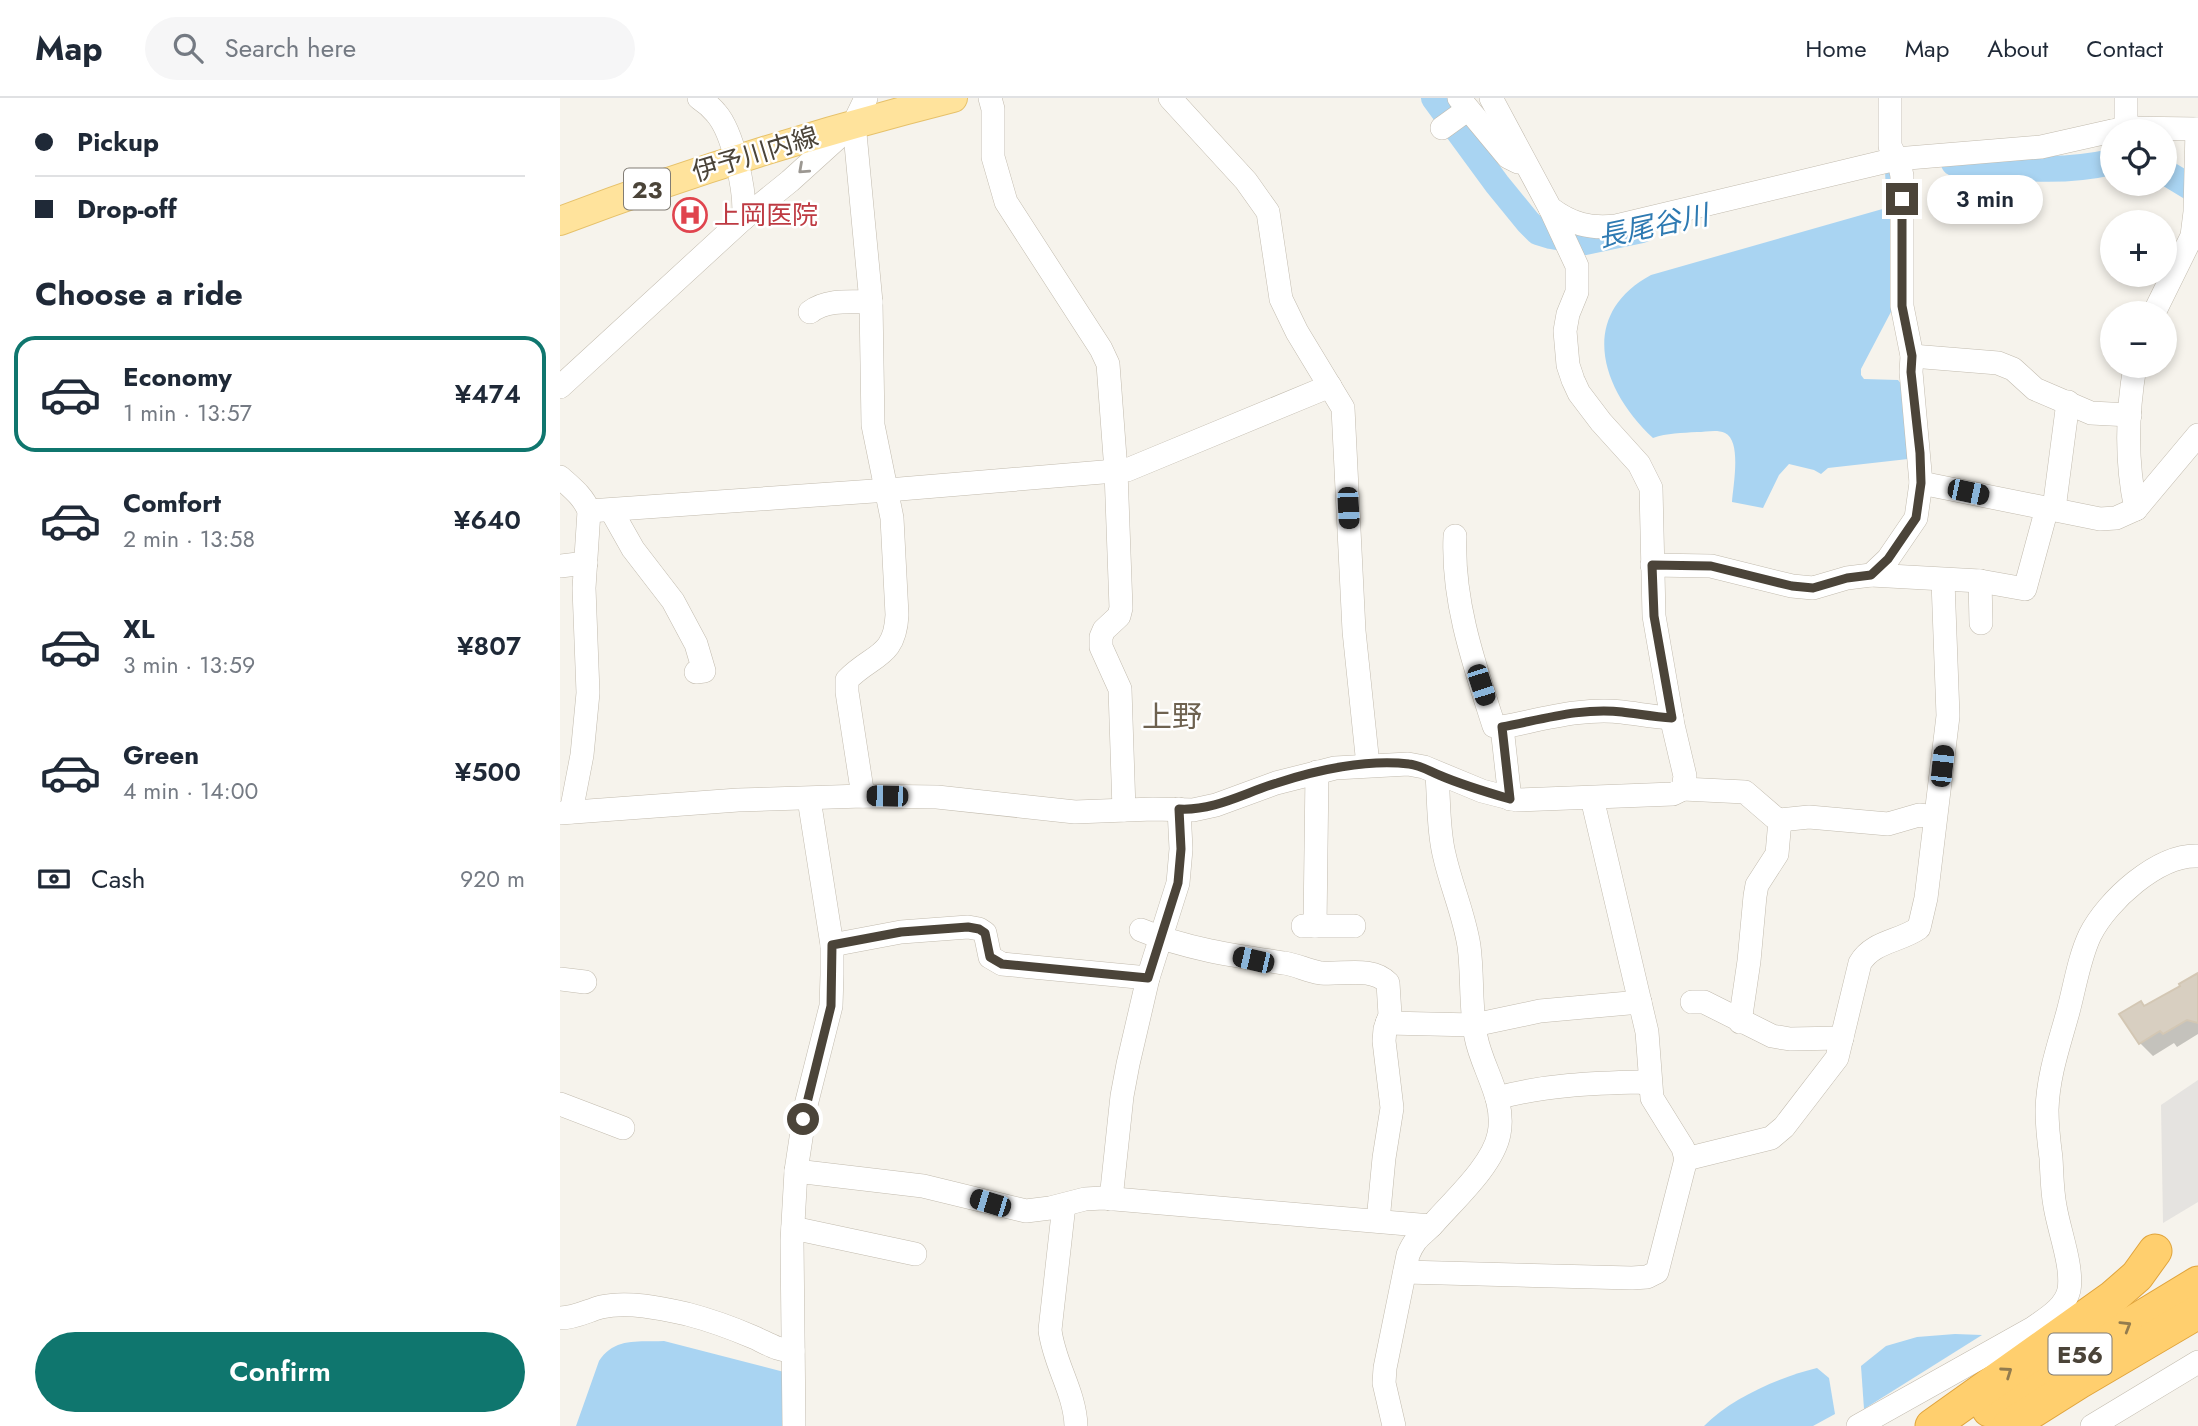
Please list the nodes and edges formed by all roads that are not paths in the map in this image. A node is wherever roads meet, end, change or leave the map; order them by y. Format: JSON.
{"nodes":[{"id":1,"x":699,"y":98,"type":"edge"},
{"id":2,"x":866,"y":98,"type":"edge"},
{"id":3,"x":953,"y":98,"type":"edge"},
{"id":4,"x":990,"y":98,"type":"edge"},
{"id":5,"x":1170,"y":98,"type":"edge"},
{"id":6,"x":1491,"y":98,"type":"edge"},
{"id":7,"x":1891,"y":98,"type":"edge"},
{"id":8,"x":2126,"y":98,"type":"edge"},
{"id":9,"x":1463,"y":104,"type":"edge"},
{"id":10,"x":2120,"y":119,"type":"edge"},
{"id":11,"x":854,"y":123,"type":"junction"},
{"id":12,"x":1442,"y":128,"type":"dead end"},
{"id":13,"x":2177,"y":129,"type":"edge"},
{"id":14,"x":2197,"y":129,"type":"edge"},
{"id":15,"x":2100,"y":134,"type":"edge"},
{"id":16,"x":736,"y":159,"type":"junction"},
{"id":17,"x":1896,"y":159,"type":"junction"},
{"id":18,"x":1527,"y":166,"type":"junction"},
{"id":19,"x":1554,"y":217,"type":"junction"},
{"id":20,"x":743,"y":219,"type":"junction"},
{"id":21,"x":560,"y":221,"type":"edge"},
{"id":22,"x":2160,"y":301,"type":"edge"},
{"id":23,"x":871,"y":302,"type":"junction"},
{"id":24,"x":810,"y":312,"type":"dead end"},
{"id":25,"x":1912,"y":356,"type":"junction"},
{"id":26,"x":2133,"y":378,"type":"edge"},
{"id":27,"x":1330,"y":386,"type":"junction"},
{"id":28,"x":560,"y":387,"type":"edge"},
{"id":29,"x":2068,"y":402,"type":"junction"},
{"id":30,"x":2130,"y":415,"type":"junction"},
{"id":31,"x":2198,"y":435,"type":"edge"},
{"id":32,"x":1116,"y":471,"type":"junction"},
{"id":33,"x":560,"y":477,"type":"edge"},
{"id":34,"x":1921,"y":483,"type":"junction"},
{"id":35,"x":888,"y":491,"type":"junction"},
{"id":36,"x":2051,"y":508,"type":"junction"},
{"id":37,"x":2136,"y":509,"type":"junction"},
{"id":38,"x":600,"y":510,"type":"junction"},
{"id":39,"x":1455,"y":536,"type":"dead end"},
{"id":40,"x":586,"y":563,"type":"junction"},
{"id":41,"x":1652,"y":565,"type":"junction"},
{"id":42,"x":560,"y":566,"type":"edge"},
{"id":43,"x":1871,"y":575,"type":"junction"},
{"id":44,"x":1943,"y":581,"type":"junction"},
{"id":45,"x":1980,"y":581,"type":"junction"},
{"id":46,"x":1981,"y":623,"type":"dead end"},
{"id":47,"x":696,"y":672,"type":"dead end"},
{"id":48,"x":1672,"y":718,"type":"junction"},
{"id":49,"x":1502,"y":727,"type":"junction"},
{"id":50,"x":1368,"y":765,"type":"junction"},
{"id":51,"x":1317,"y":772,"type":"junction"},
{"id":52,"x":1437,"y":775,"type":"junction"},
{"id":53,"x":1683,"y":789,"type":"junction"},
{"id":54,"x":863,"y":796,"type":"junction"},
{"id":55,"x":1592,"y":798,"type":"junction"},
{"id":56,"x":809,"y":799,"type":"junction"},
{"id":57,"x":1510,"y":799,"type":"junction"},
{"id":58,"x":1179,"y":809,"type":"junction"},
{"id":59,"x":1124,"y":810,"type":"junction"},
{"id":60,"x":566,"y":813,"type":"edge"},
{"id":61,"x":1935,"y":817,"type":"junction"},
{"id":62,"x":1780,"y":820,"type":"junction"},
{"id":63,"x":2196,"y":849,"type":"edge"},
{"id":64,"x":1354,"y":926,"type":"dead end"},
{"id":65,"x":1151,"y":934,"type":"junction"},
{"id":66,"x":832,"y":945,"type":"junction"},
{"id":67,"x":1148,"y":978,"type":"junction"},
{"id":68,"x":560,"y":979,"type":"edge"},
{"id":69,"x":585,"y":982,"type":"dead end"},
{"id":70,"x":1640,"y":1002,"type":"junction"},
{"id":71,"x":1692,"y":1002,"type":"dead end"},
{"id":72,"x":1740,"y":1022,"type":"junction"},
{"id":73,"x":1387,"y":1023,"type":"junction"},
{"id":74,"x":1475,"y":1024,"type":"junction"},
{"id":75,"x":1842,"y":1038,"type":"junction"},
{"id":76,"x":1650,"y":1086,"type":"junction"},
{"id":77,"x":1497,"y":1098,"type":"junction"},
{"id":78,"x":560,"y":1104,"type":"edge"},
{"id":79,"x":623,"y":1128,"type":"dead end"},
{"id":80,"x":1686,"y":1159,"type":"junction"},
{"id":81,"x":796,"y":1171,"type":"junction"},
{"id":82,"x":1111,"y":1199,"type":"junction"},
{"id":83,"x":1064,"y":1205,"type":"junction"},
{"id":84,"x":1378,"y":1222,"type":"junction"},
{"id":85,"x":1431,"y":1226,"type":"junction"},
{"id":86,"x":793,"y":1228,"type":"junction"},
{"id":87,"x":2155,"y":1251,"type":"dead end"},
{"id":88,"x":915,"y":1254,"type":"dead end"},
{"id":89,"x":1405,"y":1272,"type":"junction"},
{"id":90,"x":2198,"y":1283,"type":"edge"},
{"id":91,"x":2198,"y":1312,"type":"edge"},
{"id":92,"x":560,"y":1318,"type":"edge"},
{"id":93,"x":2198,"y":1323,"type":"edge"},
{"id":94,"x":793,"y":1351,"type":"junction"},
{"id":95,"x":2198,"y":1362,"type":"edge"},
{"id":96,"x":794,"y":1426,"type":"edge"},
{"id":97,"x":1076,"y":1426,"type":"edge"},
{"id":98,"x":1394,"y":1426,"type":"edge"},
{"id":99,"x":1858,"y":1426,"type":"edge"},
{"id":100,"x":1932,"y":1426,"type":"edge"},
{"id":101,"x":1963,"y":1426,"type":"edge"},
{"id":102,"x":2009,"y":1426,"type":"edge"},
{"id":103,"x":2022,"y":1426,"type":"edge"},
{"id":104,"x":2092,"y":1426,"type":"edge"}],
"edges":[{"from":1,"to":16,"type":"street"},
{"from":2,"to":11,"type":"street"},
{"from":3,"to":11,"type":"main road","name":"伊予川内線","number":"23"},
{"from":4,"to":32,"type":"street"},
{"from":5,"to":27,"type":"street"},
{"from":6,"to":18,"type":"street"},
{"from":7,"to":17,"type":"street"},
{"from":8,"to":10,"type":"street"},
{"from":9,"to":12,"type":"street"},
{"from":9,"to":18,"type":"street"},
{"from":11,"to":16,"type":"main road","name":"伊予川内線","number":"23"},
{"from":11,"to":20,"type":"street","one_way":true},
{"from":11,"to":23,"type":"street"},
{"from":13,"to":14,"type":"street"},
{"from":14,"to":22,"type":"street"},
{"from":15,"to":17,"type":"street"},
{"from":16,"to":20,"type":"street"},
{"from":16,"to":21,"type":"main road","name":"伊予川内線","number":"23"},
{"from":17,"to":19,"type":"street"},
{"from":17,"to":25,"type":"street"},
{"from":18,"to":19,"type":"street"},
{"from":19,"to":41,"type":"street"},
{"from":20,"to":28,"type":"street"},
{"from":23,"to":24,"type":"street"},
{"from":23,"to":35,"type":"street"},
{"from":25,"to":29,"type":"street"},
{"from":25,"to":34,"type":"street"},
{"from":26,"to":30,"type":"street"},
{"from":27,"to":32,"type":"street"},
{"from":27,"to":50,"type":"street"},
{"from":29,"to":30,"type":"street"},
{"from":29,"to":36,"type":"street"},
{"from":30,"to":37,"type":"street"},
{"from":31,"to":37,"type":"street"},
{"from":32,"to":35,"type":"street"},
{"from":32,"to":59,"type":"street"},
{"from":33,"to":38,"type":"street"},
{"from":34,"to":36,"type":"street"},
{"from":34,"to":43,"type":"street"},
{"from":35,"to":38,"type":"street"},
{"from":35,"to":54,"type":"street"},
{"from":36,"to":37,"type":"street"},
{"from":36,"to":45,"type":"street"},
{"from":38,"to":40,"type":"street"},
{"from":38,"to":47,"type":"street"},
{"from":39,"to":49,"type":"street"},
{"from":40,"to":42,"type":"street"},
{"from":40,"to":60,"type":"street"},
{"from":41,"to":43,"type":"street"},
{"from":41,"to":48,"type":"street"},
{"from":43,"to":44,"type":"street"},
{"from":44,"to":45,"type":"street"},
{"from":44,"to":61,"type":"street"},
{"from":45,"to":46,"type":"street"},
{"from":48,"to":49,"type":"street"},
{"from":48,"to":53,"type":"street"},
{"from":49,"to":57,"type":"street"},
{"from":50,"to":51,"type":"street"},
{"from":50,"to":52,"type":"street"},
{"from":51,"to":58,"type":"street"},
{"from":51,"to":64,"type":"street"},
{"from":52,"to":57,"type":"street"},
{"from":52,"to":74,"type":"street"},
{"from":53,"to":55,"type":"street"},
{"from":53,"to":62,"type":"street"},
{"from":54,"to":56,"type":"street"},
{"from":54,"to":59,"type":"street"},
{"from":55,"to":57,"type":"street"},
{"from":55,"to":70,"type":"street"},
{"from":56,"to":60,"type":"street"},
{"from":56,"to":66,"type":"street"},
{"from":58,"to":59,"type":"street"},
{"from":58,"to":65,"type":"street"},
{"from":61,"to":62,"type":"street"},
{"from":61,"to":75,"type":"street"},
{"from":62,"to":72,"type":"street"},
{"from":63,"to":99,"type":"street"},
{"from":65,"to":67,"type":"street"},
{"from":65,"to":73,"type":"street"},
{"from":66,"to":67,"type":"street"},
{"from":66,"to":81,"type":"street"},
{"from":67,"to":82,"type":"street"},
{"from":68,"to":69,"type":"street"},
{"from":70,"to":74,"type":"street"},
{"from":70,"to":76,"type":"street"},
{"from":71,"to":72,"type":"street"},
{"from":72,"to":75,"type":"street"},
{"from":73,"to":74,"type":"street"},
{"from":73,"to":84,"type":"street"},
{"from":74,"to":77,"type":"street"},
{"from":75,"to":80,"type":"street"},
{"from":76,"to":77,"type":"street"},
{"from":76,"to":80,"type":"street"},
{"from":77,"to":85,"type":"street"},
{"from":78,"to":79,"type":"street"},
{"from":80,"to":89,"type":"street"},
{"from":81,"to":83,"type":"street"},
{"from":81,"to":86,"type":"street"},
{"from":82,"to":83,"type":"street"},
{"from":82,"to":84,"type":"street"},
{"from":83,"to":97,"type":"street"},
{"from":84,"to":85,"type":"street"},
{"from":85,"to":89,"type":"street"},
{"from":86,"to":88,"type":"street"},
{"from":86,"to":94,"type":"street"},
{"from":100,"to":87,"type":"highway","one_way":true},
{"from":89,"to":98,"type":"street"},
{"from":101,"to":90,"type":"highway","number":"E56","one_way":true},
{"from":91,"to":102,"type":"highway","number":"E56"},
{"from":92,"to":94,"type":"street"},
{"from":93,"to":103,"type":"highway"},
{"from":94,"to":96,"type":"street"},
{"from":95,"to":104,"type":"street"}]}
